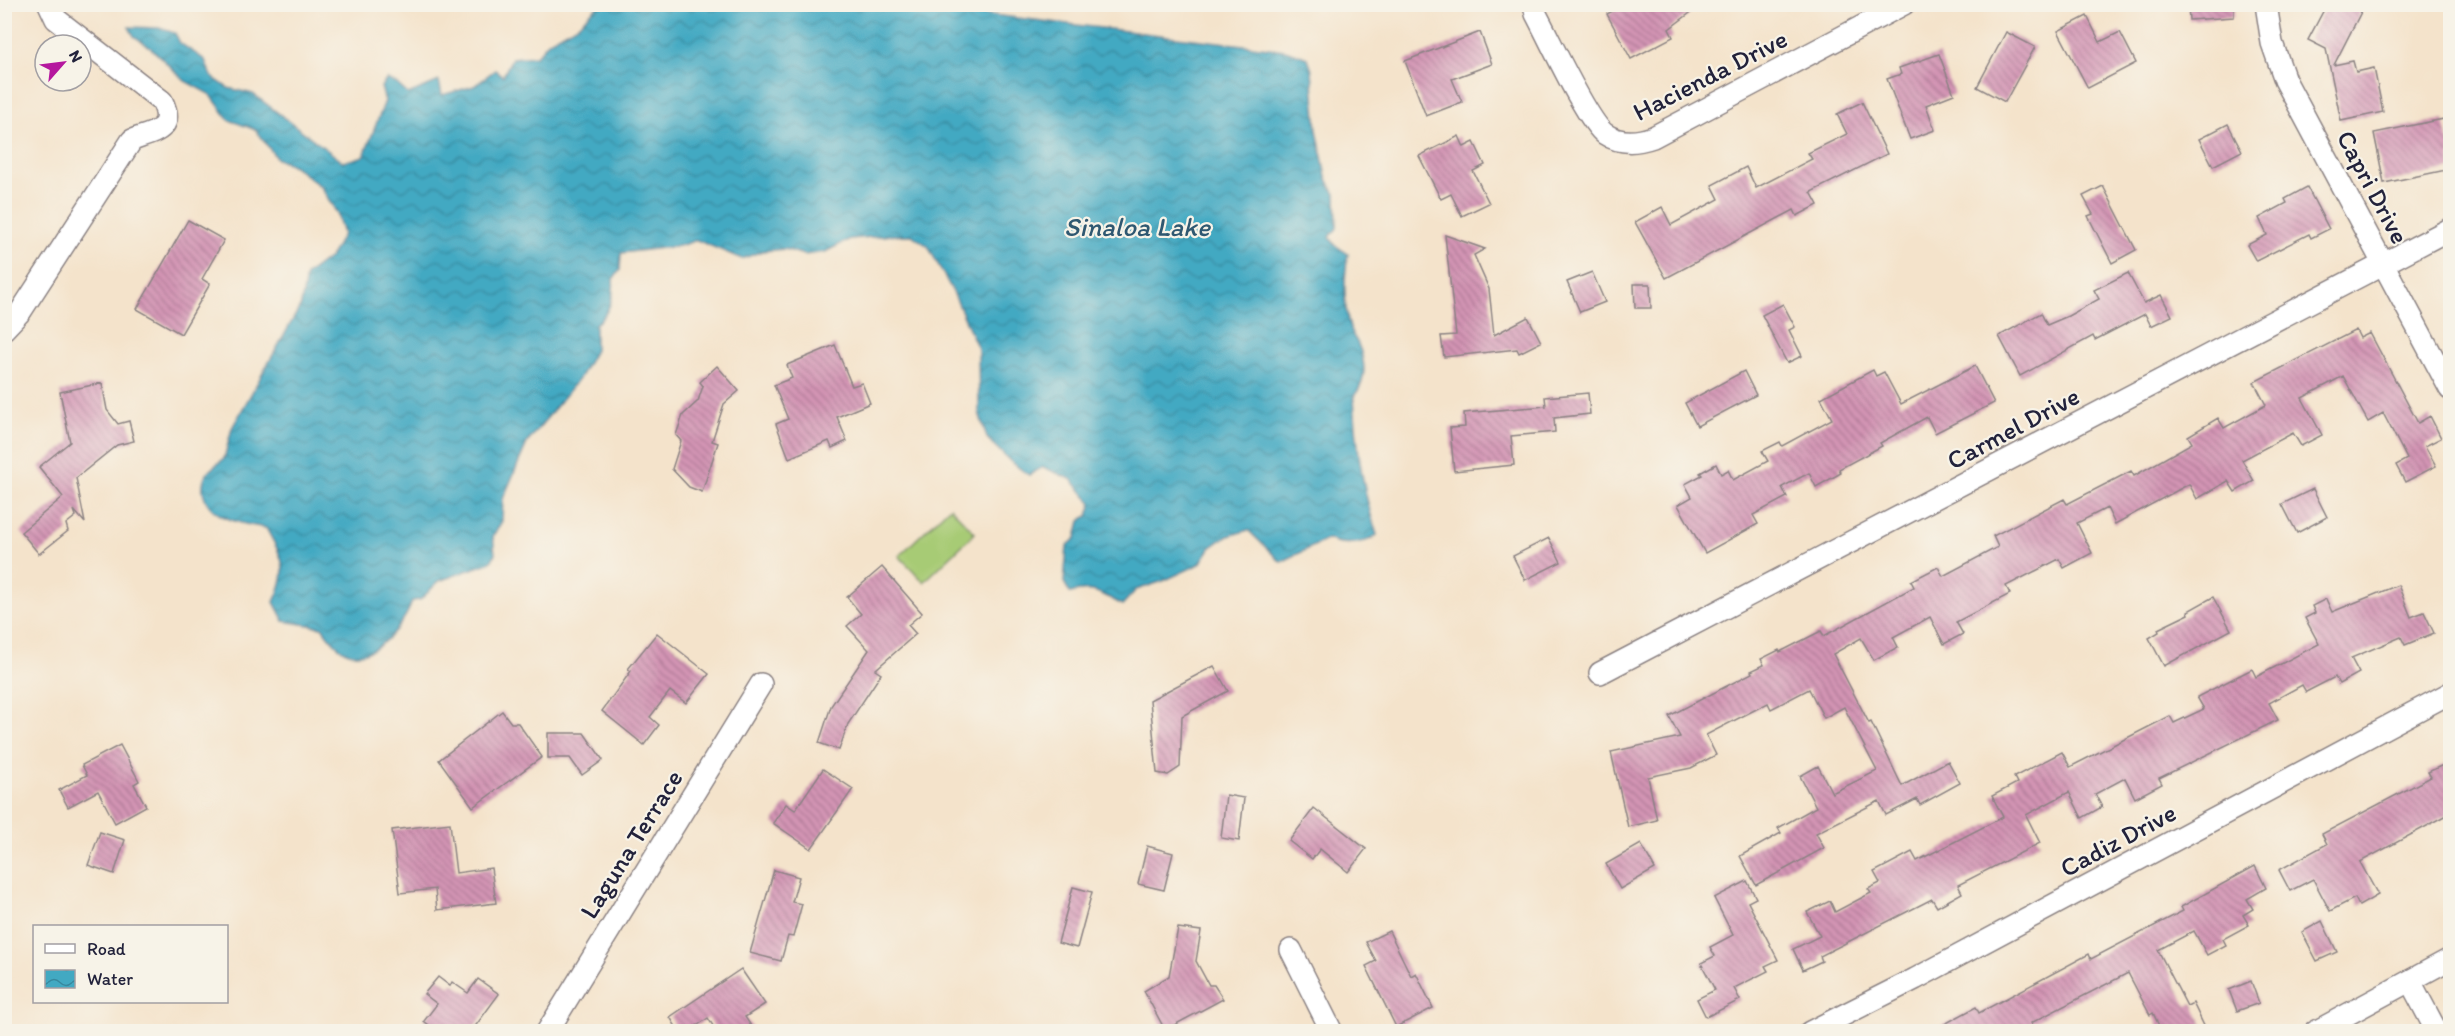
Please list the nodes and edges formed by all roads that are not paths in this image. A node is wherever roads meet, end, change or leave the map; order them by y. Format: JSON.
{"nodes":[{"id":1,"x":49,"y":4,"type":"edge"},
{"id":2,"x":1534,"y":4,"type":"edge"},
{"id":3,"x":1904,"y":4,"type":"edge"},
{"id":4,"x":2266,"y":4,"type":"edge"},
{"id":5,"x":2451,"y":229,"type":"edge"},
{"id":6,"x":2384,"y":265,"type":"junction"},
{"id":7,"x":4,"y":329,"type":"edge"},
{"id":8,"x":2451,"y":389,"type":"edge"},
{"id":9,"x":1600,"y":673,"type":"dead end"},
{"id":10,"x":761,"y":684,"type":"dead end"},
{"id":11,"x":2451,"y":693,"type":"edge"},
{"id":12,"x":1291,"y":950,"type":"dead end"},
{"id":13,"x":2451,"y":959,"type":"edge"},
{"id":14,"x":2410,"y":981,"type":"junction"},
{"id":15,"x":547,"y":1032,"type":"edge"},
{"id":16,"x":1332,"y":1032,"type":"edge"},
{"id":17,"x":1810,"y":1032,"type":"edge"},
{"id":18,"x":2315,"y":1032,"type":"edge"},
{"id":19,"x":2436,"y":1032,"type":"edge"}],
"edges":[{"from":1,"to":7,"type":"street"},
{"from":2,"to":3,"type":"street","name":"Hacienda Drive"},
{"from":4,"to":6,"type":"street","name":"Capri Drive"},
{"from":5,"to":6,"type":"street","name":"Carmel Drive"},
{"from":6,"to":8,"type":"street","name":"Capri Drive"},
{"from":6,"to":9,"type":"street","name":"Carmel Drive"},
{"from":10,"to":15,"type":"street","name":"Laguna Terrace"},
{"from":11,"to":17,"type":"street","name":"Cadiz Drive"},
{"from":12,"to":16,"type":"street"},
{"from":13,"to":14,"type":"street"},
{"from":14,"to":18,"type":"street"},
{"from":14,"to":19,"type":"street"}]}
